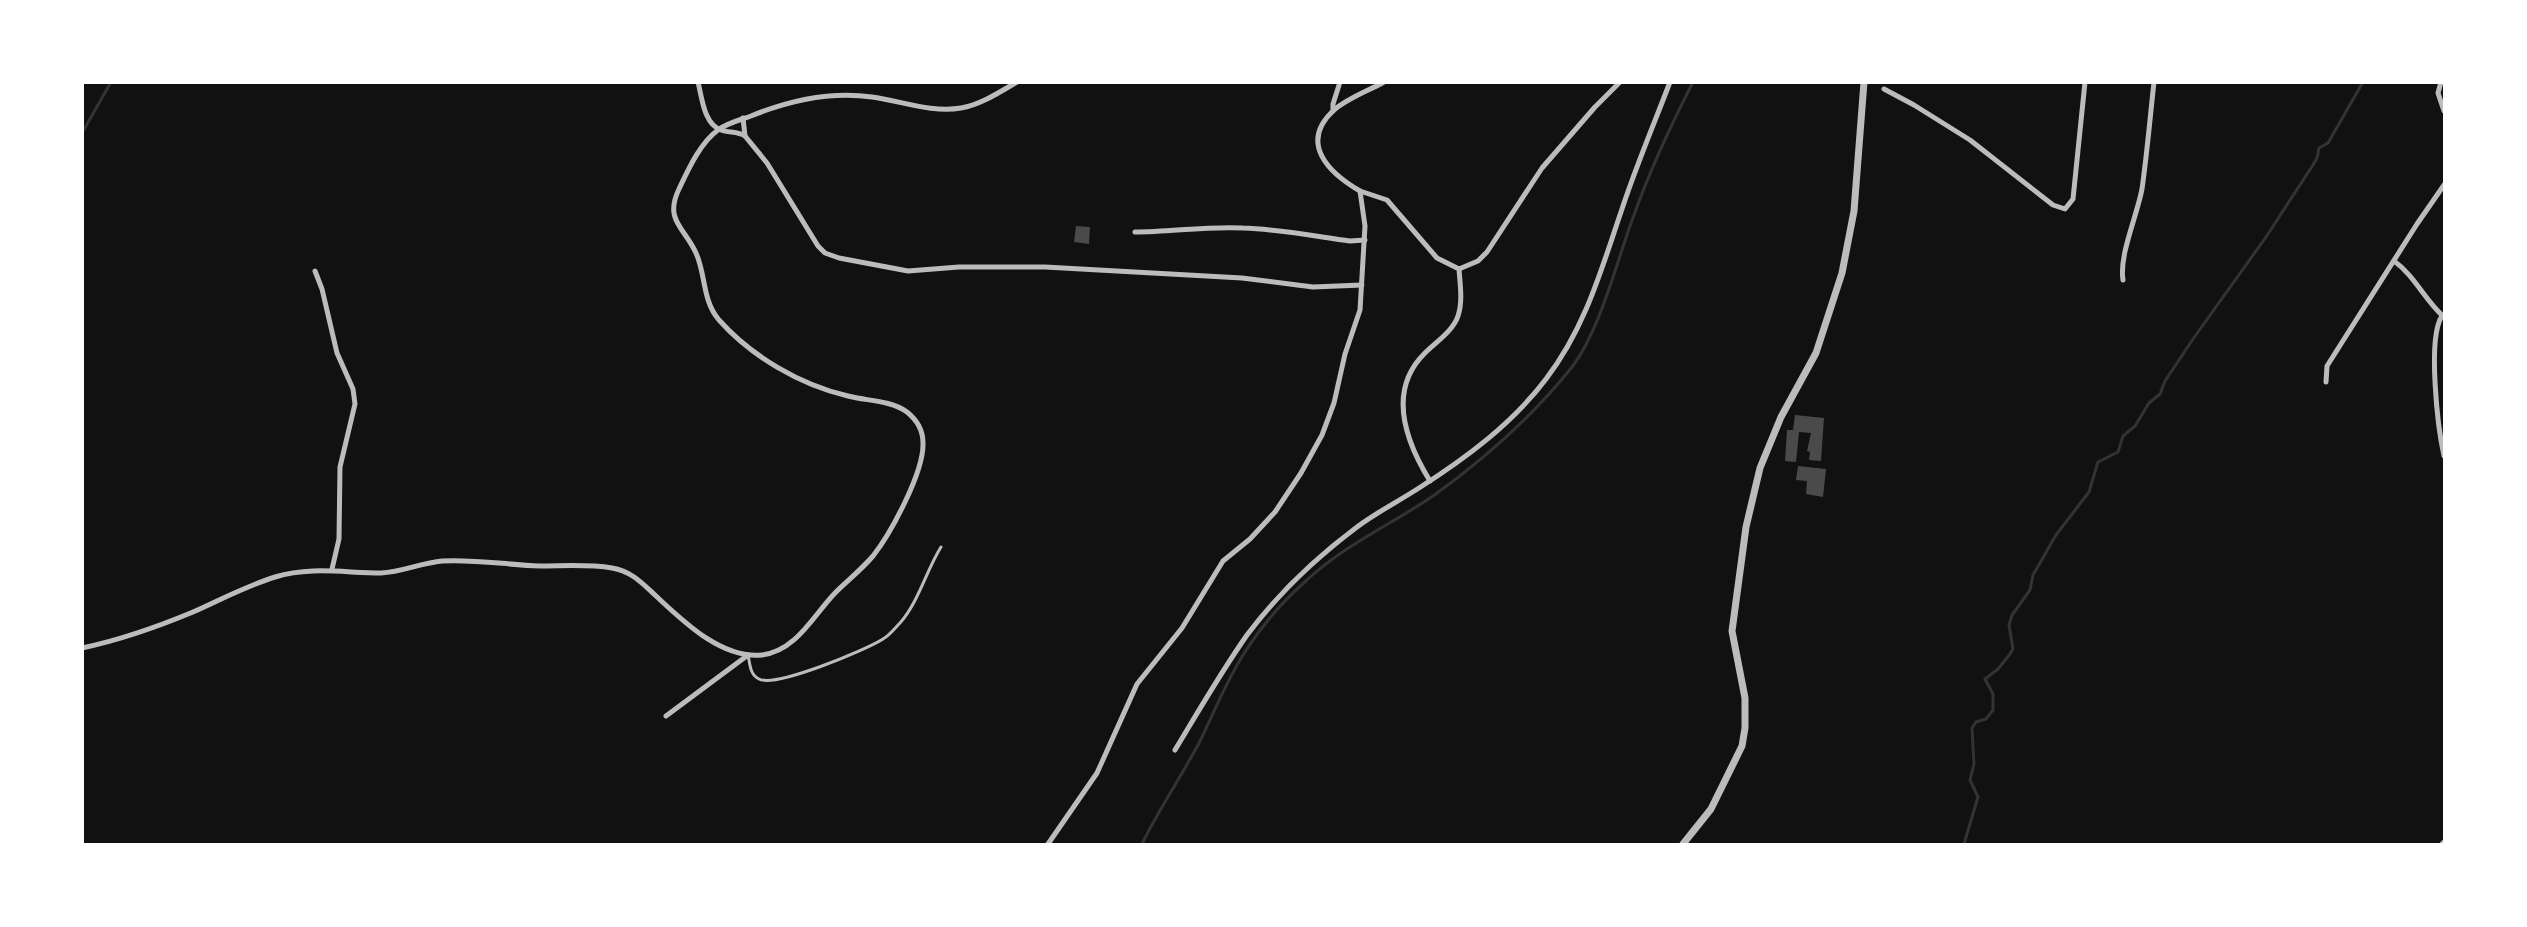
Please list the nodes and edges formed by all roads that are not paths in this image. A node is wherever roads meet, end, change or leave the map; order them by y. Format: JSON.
{"nodes":[{"id":1,"x":698,"y":82,"type":"edge"},
{"id":2,"x":1017,"y":82,"type":"edge"},
{"id":3,"x":1340,"y":82,"type":"edge"},
{"id":4,"x":1384,"y":82,"type":"edge"},
{"id":5,"x":1620,"y":82,"type":"edge"},
{"id":6,"x":1670,"y":82,"type":"edge"},
{"id":7,"x":1864,"y":82,"type":"edge"},
{"id":8,"x":2085,"y":82,"type":"edge"},
{"id":9,"x":2154,"y":82,"type":"edge"},
{"id":10,"x":2441,"y":82,"type":"edge"},
{"id":11,"x":1884,"y":89,"type":"dead end"},
{"id":12,"x":1333,"y":111,"type":"junction"},
{"id":13,"x":2445,"y":111,"type":"edge"},
{"id":14,"x":743,"y":118,"type":"junction"},
{"id":15,"x":719,"y":129,"type":"junction"},
{"id":16,"x":745,"y":136,"type":"junction"},
{"id":17,"x":2445,"y":185,"type":"edge"},
{"id":18,"x":1360,"y":191,"type":"junction"},
{"id":19,"x":1135,"y":232,"type":"dead end"},
{"id":20,"x":1365,"y":240,"type":"junction"},
{"id":21,"x":2394,"y":261,"type":"junction"},
{"id":22,"x":1459,"y":269,"type":"junction"},
{"id":23,"x":315,"y":271,"type":"dead end"},
{"id":24,"x":2123,"y":280,"type":"dead end"},
{"id":25,"x":1362,"y":285,"type":"junction"},
{"id":26,"x":2444,"y":316,"type":"edge"},
{"id":27,"x":2326,"y":382,"type":"dead end"},
{"id":28,"x":2445,"y":456,"type":"edge"},
{"id":29,"x":1430,"y":481,"type":"junction"},
{"id":30,"x":941,"y":546,"type":"dead end"},
{"id":31,"x":332,"y":569,"type":"junction"},
{"id":32,"x":82,"y":648,"type":"edge"},
{"id":33,"x":748,"y":655,"type":"junction"},
{"id":34,"x":666,"y":716,"type":"dead end"},
{"id":35,"x":1175,"y":750,"type":"dead end"},
{"id":36,"x":1048,"y":844,"type":"edge"},
{"id":37,"x":1683,"y":844,"type":"edge"}],
"edges":[{"from":1,"to":15,"type":"street"},
{"from":2,"to":14,"type":"street"},
{"from":3,"to":12,"type":"street"},
{"from":4,"to":12,"type":"street"},
{"from":5,"to":22,"type":"street"},
{"from":6,"to":29,"type":"street"},
{"from":7,"to":37,"type":"street"},
{"from":8,"to":11,"type":"street"},
{"from":9,"to":24,"type":"street"},
{"from":10,"to":13,"type":"street"},
{"from":12,"to":18,"type":"street"},
{"from":14,"to":15,"type":"street"},
{"from":14,"to":16,"type":"street"},
{"from":15,"to":16,"type":"street"},
{"from":15,"to":33,"type":"street"},
{"from":16,"to":25,"type":"street"},
{"from":17,"to":21,"type":"street"},
{"from":18,"to":20,"type":"street"},
{"from":18,"to":22,"type":"street"},
{"from":19,"to":20,"type":"street"},
{"from":20,"to":25,"type":"street"},
{"from":21,"to":26,"type":"street"},
{"from":21,"to":27,"type":"street"},
{"from":22,"to":29,"type":"street"},
{"from":23,"to":31,"type":"street"},
{"from":25,"to":36,"type":"street"},
{"from":26,"to":28,"type":"street"},
{"from":29,"to":35,"type":"street"},
{"from":30,"to":33,"type":"lane"},
{"from":31,"to":32,"type":"street"},
{"from":31,"to":33,"type":"street"},
{"from":33,"to":34,"type":"street"}]}
